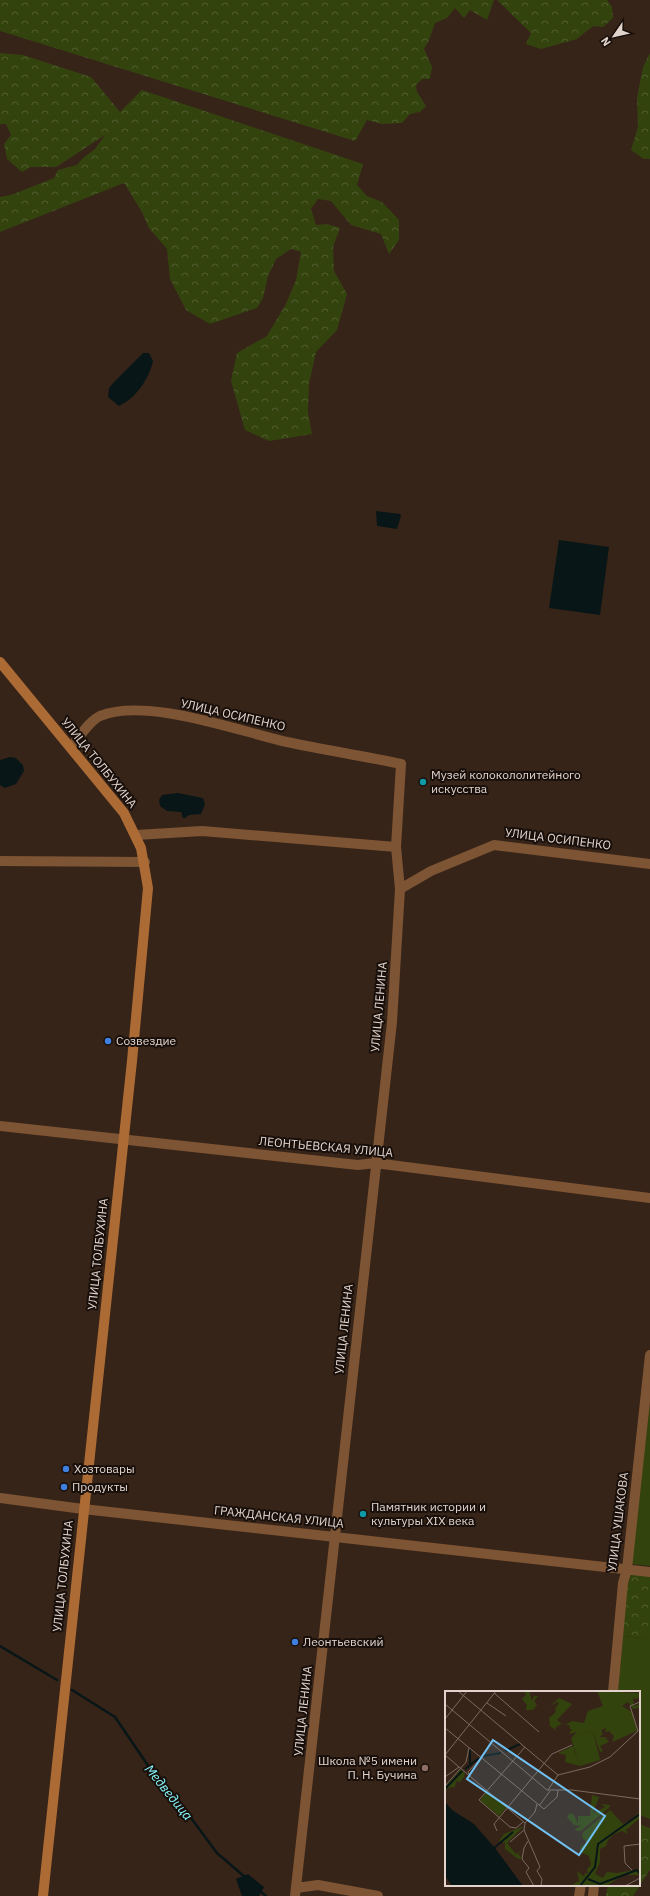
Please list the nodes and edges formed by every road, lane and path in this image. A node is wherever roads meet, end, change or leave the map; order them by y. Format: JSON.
{"nodes":[{"id":1,"x":0,"y":662,"type":"edge"},
{"id":2,"x":71,"y":747,"type":"junction"},
{"id":3,"x":400,"y":764,"type":"joint"},
{"id":4,"x":136,"y":835,"type":"junction"},
{"id":5,"x":396,"y":847,"type":"junction"},
{"id":6,"x":0,"y":861,"type":"edge"},
{"id":7,"x":145,"y":862,"type":"junction"},
{"id":8,"x":650,"y":864,"type":"edge"},
{"id":9,"x":400,"y":888,"type":"junction"},
{"id":10,"x":0,"y":1126,"type":"edge"},
{"id":11,"x":123,"y":1141,"type":"junction"},
{"id":12,"x":375,"y":1163,"type":"junction"},
{"id":13,"x":650,"y":1198,"type":"edge"},
{"id":14,"x":650,"y":1355,"type":"edge"},
{"id":15,"x":0,"y":1498,"type":"edge"},
{"id":16,"x":83,"y":1509,"type":"junction"},
{"id":17,"x":335,"y":1536,"type":"junction"},
{"id":18,"x":627,"y":1569,"type":"junction"},
{"id":19,"x":650,"y":1572,"type":"edge"},
{"id":20,"x":613,"y":1691,"type":"edge"},
{"id":21,"x":582,"y":1886,"type":"edge"},
{"id":22,"x":594,"y":1886,"type":"edge"},
{"id":23,"x":296,"y":1892,"type":"edge"},
{"id":24,"x":42,"y":1896,"type":"edge"},
{"id":25,"x":378,"y":1896,"type":"edge"},
{"id":26,"x":579,"y":1896,"type":"edge"},
{"id":27,"x":593,"y":1896,"type":"edge"}],
"edges":[{"from":1,"to":2,"type":"main road","name":"УЛИЦА ТОЛБУХИНА"},
{"from":2,"to":3,"type":"street","name":"УЛИЦА ОСИПЕНКО"},
{"from":2,"to":4,"type":"main road","name":"УЛИЦА ТОЛБУХИНА"},
{"from":3,"to":5,"type":"street","name":"УЛИЦА ЛЕНИНА"},
{"from":4,"to":5,"type":"street"},
{"from":4,"to":7,"type":"main road","name":"УЛИЦА ТОЛБУХИНА"},
{"from":5,"to":9,"type":"street","name":"УЛИЦА ЛЕНИНА"},
{"from":6,"to":7,"type":"street"},
{"from":7,"to":11,"type":"main road","name":"УЛИЦА ТОЛБУХИНА"},
{"from":8,"to":9,"type":"street","name":"УЛИЦА ОСИПЕНКО"},
{"from":9,"to":12,"type":"street","name":"УЛИЦА ЛЕНИНА"},
{"from":10,"to":11,"type":"street","name":"ЛЕОНТЬЕВСКАЯ УЛИЦА"},
{"from":11,"to":12,"type":"street","name":"ЛЕОНТЬЕВСКАЯ УЛИЦА"},
{"from":11,"to":16,"type":"main road","name":"УЛИЦА ТОЛБУХИНА"},
{"from":12,"to":13,"type":"street","name":"ЛЕОНТЬЕВСКАЯ УЛИЦА"},
{"from":12,"to":17,"type":"street","name":"УЛИЦА ЛЕНИНА"},
{"from":14,"to":18,"type":"street","name":"УЛИЦА УШАКОВА"},
{"from":15,"to":16,"type":"street","name":"ГРАЖДАНСКАЯ УЛИЦА"},
{"from":16,"to":17,"type":"street","name":"ГРАЖДАНСКАЯ УЛИЦА"},
{"from":16,"to":24,"type":"main road","name":"УЛИЦА ТОЛБУХИНА"},
{"from":17,"to":18,"type":"street","name":"ГРАЖДАНСКАЯ УЛИЦА"},
{"from":17,"to":23,"type":"street","name":"УЛИЦА ЛЕНИНА"},
{"from":18,"to":19,"type":"street","name":"ГРАЖДАНСКАЯ УЛИЦА"},
{"from":18,"to":20,"type":"street","name":"УЛИЦА УШАКОВА"},
{"from":21,"to":26,"type":"street"},
{"from":22,"to":27,"type":"street"},
{"from":23,"to":25,"type":"street"}]}
